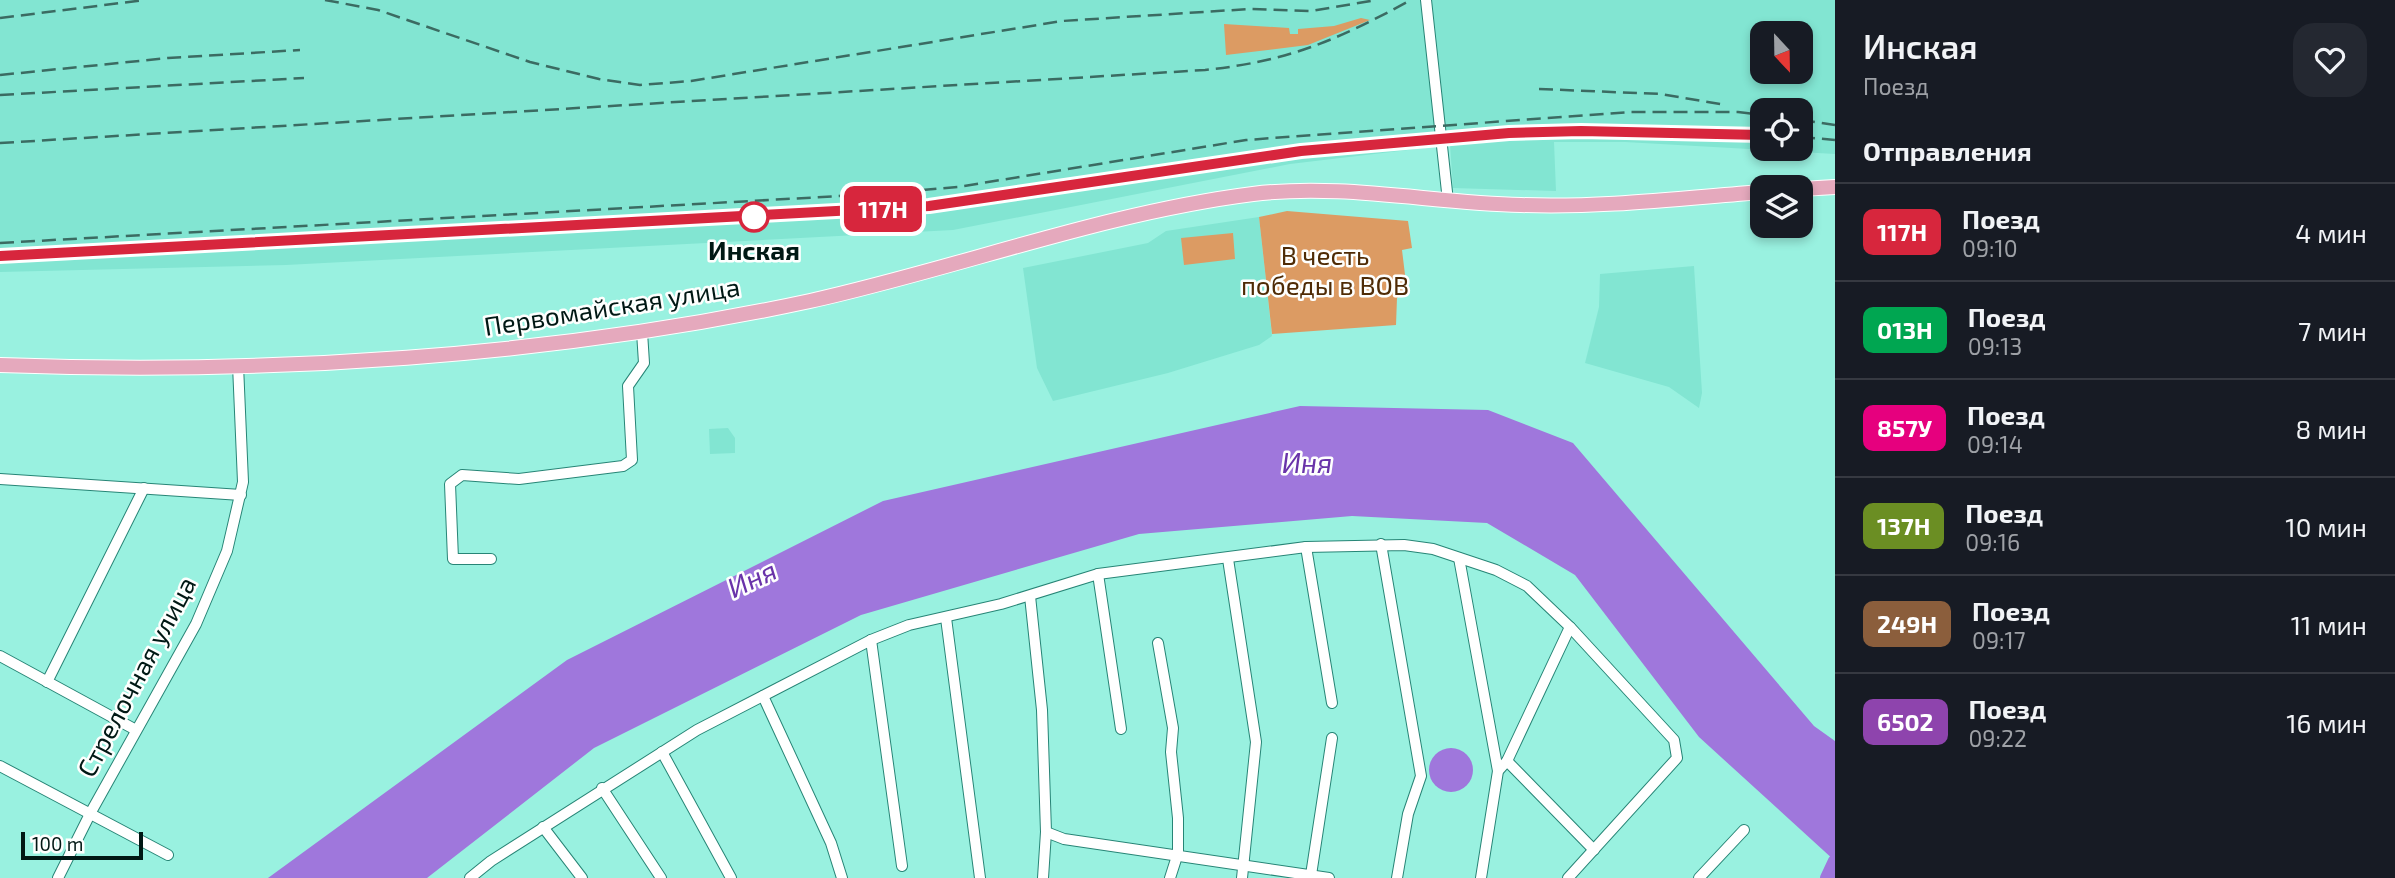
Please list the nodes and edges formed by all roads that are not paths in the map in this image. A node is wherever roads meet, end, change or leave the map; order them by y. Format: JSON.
{"nodes":[{"id":1,"x":1426,"y":0,"type":"edge"},
{"id":2,"x":1835,"y":187,"type":"edge"},
{"id":3,"x":1813,"y":188,"type":"edge"},
{"id":4,"x":1750,"y":193,"type":"edge"},
{"id":5,"x":1448,"y":201,"type":"junction"},
{"id":6,"x":642,"y":332,"type":"junction"},
{"id":7,"x":0,"y":365,"type":"edge"},
{"id":8,"x":238,"y":365,"type":"junction"},
{"id":9,"x":0,"y":479,"type":"edge"},
{"id":10,"x":144,"y":488,"type":"junction"},
{"id":11,"x":241,"y":495,"type":"junction"},
{"id":12,"x":1381,"y":544,"type":"junction"},
{"id":13,"x":1307,"y":547,"type":"junction"},
{"id":14,"x":1459,"y":558,"type":"junction"},
{"id":15,"x":491,"y":559,"type":"dead end"},
{"id":16,"x":1228,"y":559,"type":"junction"},
{"id":17,"x":1098,"y":574,"type":"junction"},
{"id":18,"x":1030,"y":596,"type":"junction"},
{"id":19,"x":946,"y":618,"type":"junction"},
{"id":20,"x":1570,"y":627,"type":"junction"},
{"id":21,"x":871,"y":640,"type":"junction"},
{"id":22,"x":1158,"y":643,"type":"dead end"},
{"id":23,"x":0,"y":656,"type":"edge"},
{"id":24,"x":47,"y":681,"type":"junction"},
{"id":25,"x":763,"y":696,"type":"junction"},
{"id":26,"x":1332,"y":703,"type":"dead end"},
{"id":27,"x":1121,"y":729,"type":"dead end"},
{"id":28,"x":136,"y":730,"type":"junction"},
{"id":29,"x":1332,"y":738,"type":"dead end"},
{"id":30,"x":662,"y":751,"type":"junction"},
{"id":31,"x":1507,"y":761,"type":"junction"},
{"id":32,"x":0,"y":766,"type":"edge"},
{"id":33,"x":1498,"y":771,"type":"junction"},
{"id":34,"x":602,"y":788,"type":"junction"},
{"id":35,"x":91,"y":812,"type":"junction"},
{"id":36,"x":543,"y":827,"type":"junction"},
{"id":37,"x":1744,"y":830,"type":"dead end"},
{"id":38,"x":1046,"y":832,"type":"junction"},
{"id":39,"x":1594,"y":850,"type":"junction"},
{"id":40,"x":1178,"y":853,"type":"junction"},
{"id":41,"x":167,"y":855,"type":"dead end"},
{"id":42,"x":1244,"y":864,"type":"junction"},
{"id":43,"x":902,"y":866,"type":"dead end"},
{"id":44,"x":1311,"y":875,"type":"junction"},
{"id":45,"x":58,"y":878,"type":"edge"},
{"id":46,"x":470,"y":878,"type":"edge"},
{"id":47,"x":582,"y":878,"type":"edge"},
{"id":48,"x":661,"y":878,"type":"edge"},
{"id":49,"x":731,"y":878,"type":"edge"},
{"id":50,"x":842,"y":878,"type":"edge"},
{"id":51,"x":980,"y":878,"type":"edge"},
{"id":52,"x":1043,"y":878,"type":"edge"},
{"id":53,"x":1170,"y":878,"type":"edge"},
{"id":54,"x":1242,"y":878,"type":"edge"},
{"id":55,"x":1329,"y":878,"type":"edge"},
{"id":56,"x":1397,"y":878,"type":"edge"},
{"id":57,"x":1481,"y":878,"type":"edge"},
{"id":58,"x":1569,"y":878,"type":"edge"},
{"id":59,"x":1699,"y":878,"type":"edge"}],
"edges":[{"from":1,"to":5,"type":"street"},
{"from":2,"to":3,"type":"main road"},
{"from":4,"to":5,"type":"main road","name":"Первомайская улица"},
{"from":5,"to":6,"type":"main road","name":"Первомайская улица"},
{"from":6,"to":8,"type":"main road","name":"Первомайская улица"},
{"from":6,"to":15,"type":"street"},
{"from":7,"to":8,"type":"main road","name":"Первомайская улица"},
{"from":8,"to":11,"type":"street","name":"Стрелочная улица"},
{"from":9,"to":10,"type":"street"},
{"from":10,"to":11,"type":"street"},
{"from":10,"to":24,"type":"street"},
{"from":11,"to":28,"type":"street","name":"Стрелочная улица"},
{"from":12,"to":13,"type":"street"},
{"from":12,"to":14,"type":"street"},
{"from":12,"to":56,"type":"street"},
{"from":13,"to":16,"type":"street"},
{"from":13,"to":26,"type":"street"},
{"from":14,"to":20,"type":"street"},
{"from":14,"to":33,"type":"street"},
{"from":16,"to":17,"type":"street"},
{"from":16,"to":42,"type":"street"},
{"from":17,"to":18,"type":"street"},
{"from":17,"to":27,"type":"street"},
{"from":18,"to":19,"type":"street"},
{"from":18,"to":38,"type":"street"},
{"from":19,"to":21,"type":"street"},
{"from":19,"to":51,"type":"street"},
{"from":20,"to":31,"type":"street"},
{"from":20,"to":39,"type":"street"},
{"from":21,"to":25,"type":"street"},
{"from":21,"to":43,"type":"street"},
{"from":22,"to":40,"type":"street"},
{"from":23,"to":24,"type":"street"},
{"from":24,"to":28,"type":"street"},
{"from":25,"to":30,"type":"street"},
{"from":25,"to":50,"type":"street"},
{"from":28,"to":35,"type":"street","name":"Стрелочная улица"},
{"from":29,"to":44,"type":"street"},
{"from":30,"to":34,"type":"street"},
{"from":30,"to":49,"type":"street"},
{"from":31,"to":33,"type":"street"},
{"from":31,"to":39,"type":"street"},
{"from":32,"to":35,"type":"street"},
{"from":33,"to":57,"type":"street"},
{"from":34,"to":36,"type":"street"},
{"from":34,"to":48,"type":"street"},
{"from":35,"to":41,"type":"street"},
{"from":35,"to":45,"type":"street","name":"Стрелочная улица"},
{"from":36,"to":46,"type":"street"},
{"from":36,"to":47,"type":"street"},
{"from":37,"to":59,"type":"street"},
{"from":38,"to":40,"type":"street"},
{"from":38,"to":52,"type":"street"},
{"from":39,"to":58,"type":"street"},
{"from":40,"to":42,"type":"street"},
{"from":40,"to":53,"type":"street"},
{"from":42,"to":44,"type":"street"},
{"from":42,"to":54,"type":"street"},
{"from":44,"to":55,"type":"street"}]}
